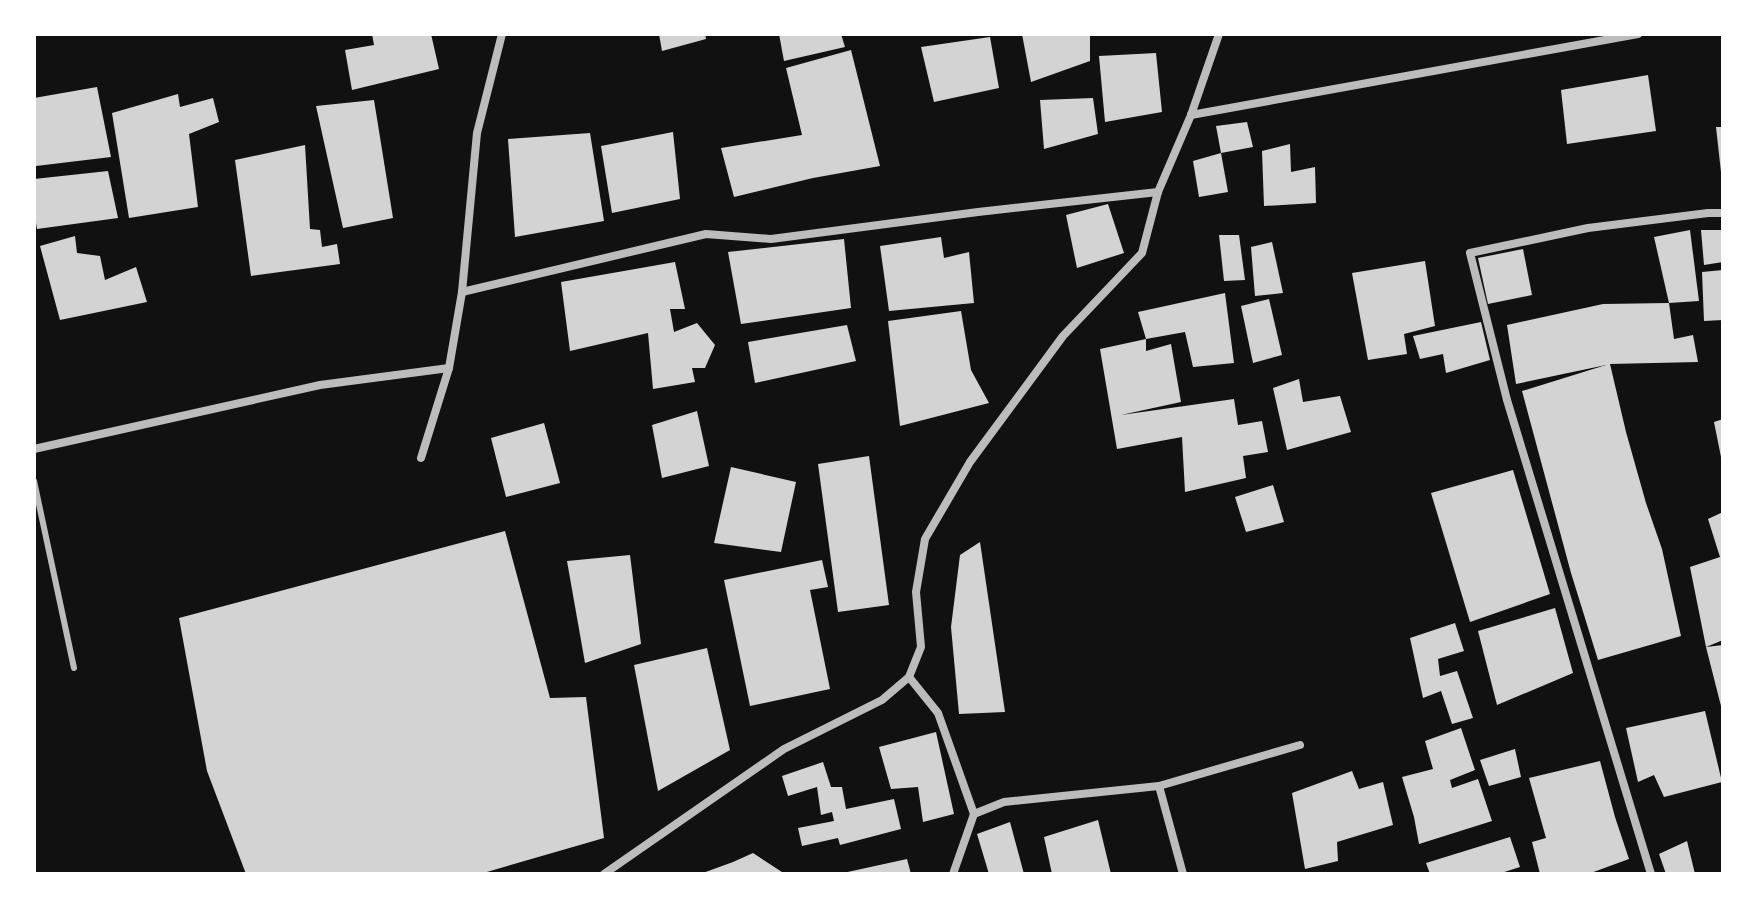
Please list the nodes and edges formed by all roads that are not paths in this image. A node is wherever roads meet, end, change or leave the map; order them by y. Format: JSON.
{"nodes":[{"id":1,"x":502,"y":34,"type":"edge"},
{"id":2,"x":1219,"y":34,"type":"edge"},
{"id":3,"x":1638,"y":34,"type":"edge"},
{"id":4,"x":1191,"y":115,"type":"junction"},
{"id":5,"x":1158,"y":192,"type":"junction"},
{"id":6,"x":1723,"y":213,"type":"edge"},
{"id":7,"x":462,"y":292,"type":"junction"},
{"id":8,"x":449,"y":368,"type":"junction"},
{"id":9,"x":34,"y":449,"type":"edge"},
{"id":10,"x":421,"y":458,"type":"dead end"},
{"id":11,"x":34,"y":481,"type":"edge"},
{"id":12,"x":74,"y":668,"type":"dead end"},
{"id":13,"x":909,"y":677,"type":"junction"},
{"id":14,"x":1300,"y":745,"type":"dead end"},
{"id":15,"x":1159,"y":786,"type":"junction"},
{"id":16,"x":974,"y":814,"type":"junction"},
{"id":17,"x":604,"y":874,"type":"edge"},
{"id":18,"x":953,"y":874,"type":"edge"},
{"id":19,"x":1183,"y":874,"type":"edge"},
{"id":20,"x":1651,"y":874,"type":"edge"}],
"edges":[{"from":1,"to":7,"type":"street"},
{"from":2,"to":4,"type":"street"},
{"from":3,"to":4,"type":"street"},
{"from":4,"to":5,"type":"street"},
{"from":5,"to":7,"type":"street"},
{"from":5,"to":13,"type":"street"},
{"from":6,"to":20,"type":"street"},
{"from":7,"to":8,"type":"street"},
{"from":8,"to":9,"type":"street"},
{"from":8,"to":10,"type":"street"},
{"from":11,"to":12,"type":"lane"},
{"from":13,"to":16,"type":"street"},
{"from":13,"to":17,"type":"street"},
{"from":14,"to":15,"type":"street"},
{"from":15,"to":16,"type":"street"},
{"from":15,"to":19,"type":"street"},
{"from":16,"to":18,"type":"street"}]}
